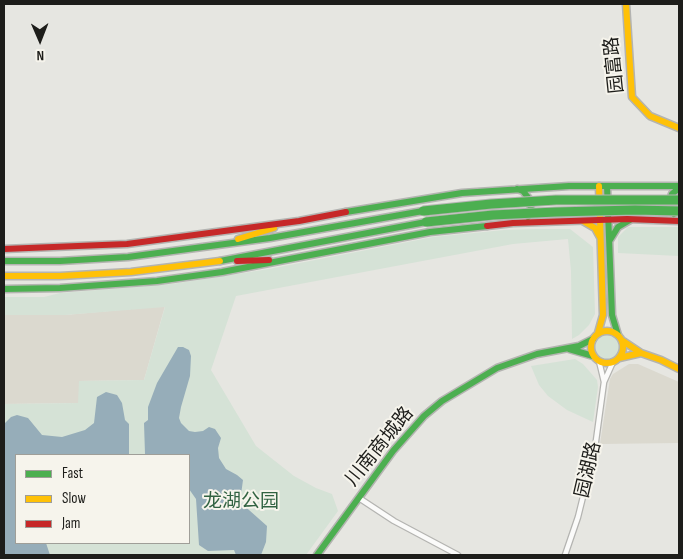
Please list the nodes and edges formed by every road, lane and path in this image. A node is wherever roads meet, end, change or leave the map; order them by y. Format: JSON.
{"nodes":[{"id":1,"x":626,"y":4,"type":"edge"},
{"id":2,"x":679,"y":128,"type":"edge"},
{"id":3,"x":603,"y":186,"type":"junction"},
{"id":4,"x":679,"y":187,"type":"edge"},
{"id":5,"x":512,"y":189,"type":"junction"},
{"id":6,"x":679,"y":200,"type":"edge"},
{"id":7,"x":679,"y":211,"type":"edge"},
{"id":8,"x":604,"y":219,"type":"junction"},
{"id":9,"x":633,"y":219,"type":"junction"},
{"id":10,"x":581,"y":220,"type":"junction"},
{"id":11,"x":679,"y":220,"type":"edge"},
{"id":12,"x":300,"y":221,"type":"junction"},
{"id":13,"x":514,"y":224,"type":"junction"},
{"id":14,"x":605,"y":240,"type":"junction"},
{"id":15,"x":216,"y":246,"type":"junction"},
{"id":16,"x":4,"y":249,"type":"edge"},
{"id":17,"x":288,"y":260,"type":"junction"},
{"id":18,"x":4,"y":261,"type":"edge"},
{"id":19,"x":218,"y":261,"type":"junction"},
{"id":20,"x":4,"y":276,"type":"edge"},
{"id":21,"x":4,"y":289,"type":"edge"},
{"id":22,"x":595,"y":336,"type":"junction"},
{"id":23,"x":620,"y":338,"type":"junction"},
{"id":24,"x":568,"y":349,"type":"junction"},
{"id":25,"x":641,"y":353,"type":"junction"},
{"id":26,"x":596,"y":359,"type":"junction"},
{"id":27,"x":616,"y":360,"type":"junction"},
{"id":28,"x":679,"y":369,"type":"edge"},
{"id":29,"x":604,"y":382,"type":"junction"},
{"id":30,"x":359,"y":498,"type":"junction"},
{"id":31,"x":318,"y":555,"type":"edge"},
{"id":32,"x":458,"y":555,"type":"edge"},
{"id":33,"x":565,"y":555,"type":"edge"}],
"edges":[{"from":1,"to":2,"type":"main road","name":"园富路"},
{"from":3,"to":4,"type":"main road"},
{"from":3,"to":5,"type":"main road"},
{"from":3,"to":8,"type":"main road"},
{"from":4,"to":11,"type":"main road"},
{"from":5,"to":12,"type":"main road"},
{"from":5,"to":13,"type":"main road"},
{"from":6,"to":15,"type":"main road","bridge":true},
{"from":7,"to":19,"type":"main road","bridge":true},
{"from":8,"to":9,"type":"main road"},
{"from":8,"to":10,"type":"main road"},
{"from":8,"to":14,"type":"main road"},
{"from":9,"to":11,"type":"main road"},
{"from":9,"to":14,"type":"main road"},
{"from":10,"to":13,"type":"main road"},
{"from":10,"to":14,"type":"main road"},
{"from":12,"to":15,"type":"main road"},
{"from":12,"to":16,"type":"main road"},
{"from":13,"to":17,"type":"main road"},
{"from":14,"to":22,"type":"main road"},
{"from":14,"to":23,"type":"main road"},
{"from":15,"to":18,"type":"main road"},
{"from":17,"to":19,"type":"main road"},
{"from":17,"to":21,"type":"main road"},
{"from":19,"to":20,"type":"main road"},
{"from":22,"to":23,"type":"main road"},
{"from":22,"to":24,"type":"main road"},
{"from":22,"to":26,"type":"main road"},
{"from":23,"to":25,"type":"main road"},
{"from":23,"to":27,"type":"main road"},
{"from":24,"to":26,"type":"main road"},
{"from":24,"to":30,"type":"main road","name":"川南商城路"},
{"from":25,"to":27,"type":"main road"},
{"from":25,"to":28,"type":"main road"},
{"from":26,"to":27,"type":"main road"},
{"from":26,"to":29,"type":"street"},
{"from":27,"to":29,"type":"street"},
{"from":29,"to":33,"type":"street","name":"园湖路"},
{"from":30,"to":31,"type":"main road","name":"川南商城路"},
{"from":30,"to":32,"type":"street"}]}
